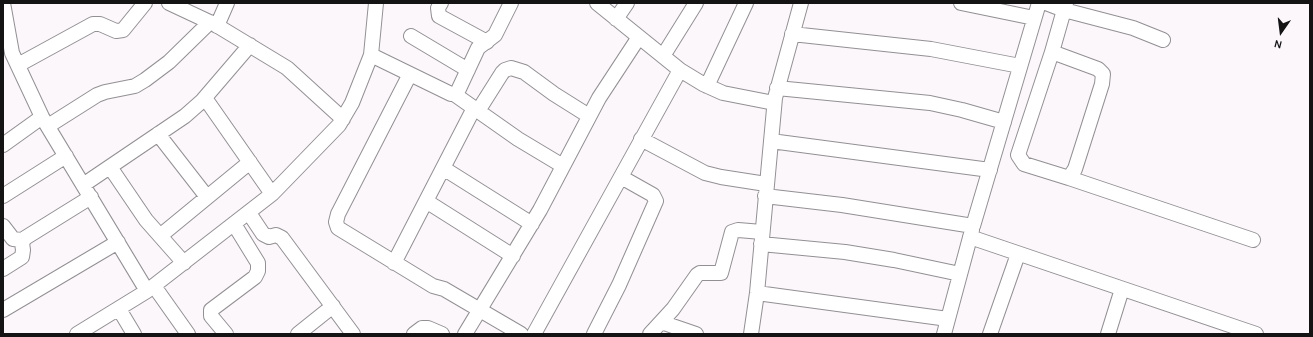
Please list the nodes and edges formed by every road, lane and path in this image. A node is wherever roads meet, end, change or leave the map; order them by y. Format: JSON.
{"nodes":[{"id":1,"x":3,"y":3,"type":"edge"},
{"id":2,"x":145,"y":3,"type":"edge"},
{"id":3,"x":168,"y":3,"type":"edge"},
{"id":4,"x":226,"y":3,"type":"edge"},
{"id":5,"x":376,"y":3,"type":"edge"},
{"id":6,"x":440,"y":3,"type":"edge"},
{"id":7,"x":511,"y":3,"type":"edge"},
{"id":8,"x":598,"y":3,"type":"edge"},
{"id":9,"x":627,"y":3,"type":"edge"},
{"id":10,"x":696,"y":3,"type":"edge"},
{"id":11,"x":746,"y":3,"type":"edge"},
{"id":12,"x":801,"y":3,"type":"edge"},
{"id":13,"x":961,"y":3,"type":"edge"},
{"id":14,"x":1039,"y":3,"type":"edge"},
{"id":15,"x":1046,"y":3,"type":"edge"},
{"id":16,"x":1065,"y":6,"type":"edge"},
{"id":17,"x":1034,"y":18,"type":"junction"},
{"id":18,"x":616,"y":19,"type":"junction"},
{"id":19,"x":213,"y":24,"type":"junction"},
{"id":20,"x":792,"y":34,"type":"junction"},
{"id":21,"x":411,"y":36,"type":"dead end"},
{"id":22,"x":639,"y":37,"type":"junction"},
{"id":23,"x":1163,"y":40,"type":"dead end"},
{"id":24,"x":487,"y":42,"type":"junction"},
{"id":25,"x":250,"y":45,"type":"junction"},
{"id":26,"x":1052,"y":52,"type":"junction"},
{"id":27,"x":371,"y":55,"type":"junction"},
{"id":28,"x":663,"y":56,"type":"junction"},
{"id":29,"x":11,"y":59,"type":"edge"},
{"id":30,"x":1020,"y":66,"type":"junction"},
{"id":31,"x":468,"y":70,"type":"junction"},
{"id":32,"x":680,"y":70,"type":"junction"},
{"id":33,"x":410,"y":74,"type":"junction"},
{"id":34,"x":708,"y":86,"type":"junction"},
{"id":35,"x":777,"y":88,"type":"junction"},
{"id":36,"x":454,"y":94,"type":"junction"},
{"id":37,"x":205,"y":98,"type":"junction"},
{"id":38,"x":774,"y":103,"type":"junction"},
{"id":39,"x":476,"y":109,"type":"junction"},
{"id":40,"x":589,"y":116,"type":"junction"},
{"id":41,"x":343,"y":119,"type":"junction"},
{"id":42,"x":45,"y":121,"type":"junction"},
{"id":43,"x":1004,"y":122,"type":"junction"},
{"id":44,"x":158,"y":134,"type":"junction"},
{"id":45,"x":642,"y":139,"type":"junction"},
{"id":46,"x":770,"y":141,"type":"junction"},
{"id":47,"x":3,"y":146,"type":"edge"},
{"id":48,"x":66,"y":156,"type":"junction"},
{"id":49,"x":250,"y":162,"type":"junction"},
{"id":50,"x":563,"y":166,"type":"junction"},
{"id":51,"x":110,"y":167,"type":"junction"},
{"id":52,"x":443,"y":168,"type":"junction"},
{"id":53,"x":990,"y":170,"type":"junction"},
{"id":54,"x":621,"y":177,"type":"junction"},
{"id":55,"x":1069,"y":178,"type":"junction"},
{"id":56,"x":766,"y":190,"type":"junction"},
{"id":57,"x":87,"y":191,"type":"junction"},
{"id":58,"x":272,"y":194,"type":"junction"},
{"id":59,"x":3,"y":196,"type":"edge"},
{"id":60,"x":207,"y":197,"type":"junction"},
{"id":61,"x":426,"y":201,"type":"junction"},
{"id":62,"x":248,"y":213,"type":"junction"},
{"id":63,"x":234,"y":224,"type":"junction"},
{"id":64,"x":532,"y":224,"type":"junction"},
{"id":65,"x":3,"y":226,"type":"edge"},
{"id":66,"x":971,"y":232,"type":"junction"},
{"id":67,"x":160,"y":236,"type":"junction"},
{"id":68,"x":761,"y":238,"type":"junction"},
{"id":69,"x":23,"y":240,"type":"junction"},
{"id":70,"x":1253,"y":240,"type":"dead end"},
{"id":71,"x":118,"y":242,"type":"junction"},
{"id":72,"x":1018,"y":254,"type":"junction"},
{"id":73,"x":513,"y":256,"type":"junction"},
{"id":74,"x":184,"y":263,"type":"junction"},
{"id":75,"x":394,"y":263,"type":"junction"},
{"id":76,"x":3,"y":269,"type":"edge"},
{"id":77,"x":960,"y":274,"type":"junction"},
{"id":78,"x":150,"y":289,"type":"junction"},
{"id":79,"x":1122,"y":289,"type":"junction"},
{"id":80,"x":757,"y":293,"type":"junction"},
{"id":81,"x":333,"y":306,"type":"junction"},
{"id":82,"x":119,"y":309,"type":"junction"},
{"id":83,"x":480,"y":309,"type":"junction"},
{"id":84,"x":3,"y":310,"type":"edge"},
{"id":85,"x":948,"y":319,"type":"junction"},
{"id":86,"x":661,"y":322,"type":"junction"},
{"id":87,"x":78,"y":334,"type":"edge"},
{"id":88,"x":134,"y":334,"type":"edge"},
{"id":89,"x":188,"y":334,"type":"edge"},
{"id":90,"x":226,"y":334,"type":"edge"},
{"id":91,"x":298,"y":334,"type":"edge"},
{"id":92,"x":353,"y":334,"type":"edge"},
{"id":93,"x":414,"y":334,"type":"edge"},
{"id":94,"x":442,"y":334,"type":"edge"},
{"id":95,"x":465,"y":334,"type":"edge"},
{"id":96,"x":521,"y":334,"type":"edge"},
{"id":97,"x":534,"y":334,"type":"edge"},
{"id":98,"x":594,"y":334,"type":"edge"},
{"id":99,"x":650,"y":334,"type":"edge"},
{"id":100,"x":696,"y":334,"type":"edge"},
{"id":101,"x":751,"y":334,"type":"edge"},
{"id":102,"x":944,"y":334,"type":"edge"},
{"id":103,"x":990,"y":334,"type":"edge"},
{"id":104,"x":1108,"y":334,"type":"edge"},
{"id":105,"x":1256,"y":334,"type":"edge"}],
"edges":[{"from":1,"to":29,"type":"street"},
{"from":2,"to":29,"type":"street"},
{"from":3,"to":19,"type":"street"},
{"from":4,"to":19,"type":"street"},
{"from":5,"to":27,"type":"street"},
{"from":6,"to":24,"type":"street"},
{"from":7,"to":24,"type":"street"},
{"from":8,"to":18,"type":"street"},
{"from":9,"to":18,"type":"street"},
{"from":10,"to":28,"type":"street"},
{"from":11,"to":34,"type":"street"},
{"from":12,"to":20,"type":"street"},
{"from":13,"to":17,"type":"street"},
{"from":14,"to":17,"type":"street"},
{"from":15,"to":16,"type":"street"},
{"from":16,"to":23,"type":"street"},
{"from":16,"to":26,"type":"street"},
{"from":17,"to":30,"type":"street"},
{"from":18,"to":22,"type":"street"},
{"from":19,"to":25,"type":"street"},
{"from":19,"to":42,"type":"street"},
{"from":20,"to":30,"type":"street"},
{"from":20,"to":35,"type":"street"},
{"from":21,"to":31,"type":"street"},
{"from":22,"to":28,"type":"street"},
{"from":22,"to":40,"type":"street"},
{"from":24,"to":31,"type":"street"},
{"from":25,"to":37,"type":"street"},
{"from":25,"to":41,"type":"street"},
{"from":26,"to":55,"type":"street"},
{"from":26,"to":55,"type":"street"},
{"from":27,"to":33,"type":"street"},
{"from":27,"to":41,"type":"street"},
{"from":28,"to":32,"type":"street"},
{"from":29,"to":42,"type":"street"},
{"from":30,"to":43,"type":"street"},
{"from":31,"to":36,"type":"street"},
{"from":32,"to":34,"type":"street"},
{"from":32,"to":45,"type":"street"},
{"from":33,"to":36,"type":"street"},
{"from":33,"to":75,"type":"street"},
{"from":34,"to":38,"type":"street"},
{"from":35,"to":38,"type":"street"},
{"from":35,"to":43,"type":"street"},
{"from":36,"to":39,"type":"street"},
{"from":37,"to":44,"type":"street"},
{"from":37,"to":49,"type":"street"},
{"from":38,"to":46,"type":"street"},
{"from":39,"to":40,"type":"street"},
{"from":39,"to":50,"type":"street"},
{"from":39,"to":52,"type":"street"},
{"from":40,"to":50,"type":"street"},
{"from":41,"to":58,"type":"street"},
{"from":42,"to":47,"type":"street"},
{"from":42,"to":48,"type":"street"},
{"from":43,"to":53,"type":"street"},
{"from":44,"to":51,"type":"street"},
{"from":44,"to":60,"type":"street"},
{"from":45,"to":54,"type":"street"},
{"from":45,"to":56,"type":"street"},
{"from":46,"to":53,"type":"street"},
{"from":46,"to":56,"type":"street"},
{"from":48,"to":57,"type":"street"},
{"from":48,"to":59,"type":"street"},
{"from":49,"to":58,"type":"street"},
{"from":49,"to":60,"type":"street"},
{"from":50,"to":64,"type":"street"},
{"from":51,"to":57,"type":"street"},
{"from":51,"to":67,"type":"street"},
{"from":52,"to":61,"type":"street"},
{"from":52,"to":64,"type":"street"},
{"from":53,"to":66,"type":"street"},
{"from":54,"to":97,"type":"street"},
{"from":54,"to":98,"type":"street"},
{"from":55,"to":70,"type":"street"},
{"from":56,"to":66,"type":"street"},
{"from":56,"to":68,"type":"street"},
{"from":57,"to":69,"type":"street"},
{"from":57,"to":71,"type":"street"},
{"from":58,"to":62,"type":"street"},
{"from":60,"to":67,"type":"street"},
{"from":61,"to":73,"type":"street"},
{"from":61,"to":75,"type":"street"},
{"from":62,"to":63,"type":"street"},
{"from":62,"to":81,"type":"street"},
{"from":63,"to":74,"type":"street"},
{"from":63,"to":90,"type":"street"},
{"from":64,"to":73,"type":"street"},
{"from":65,"to":69,"type":"street"},
{"from":66,"to":72,"type":"street"},
{"from":66,"to":77,"type":"street"},
{"from":67,"to":74,"type":"street"},
{"from":68,"to":77,"type":"street"},
{"from":68,"to":80,"type":"street"},
{"from":68,"to":86,"type":"street"},
{"from":69,"to":76,"type":"street"},
{"from":71,"to":78,"type":"street"},
{"from":71,"to":84,"type":"street"},
{"from":72,"to":79,"type":"street"},
{"from":72,"to":103,"type":"street"},
{"from":73,"to":83,"type":"street"},
{"from":74,"to":78,"type":"street"},
{"from":75,"to":83,"type":"street"},
{"from":77,"to":85,"type":"street"},
{"from":78,"to":82,"type":"street"},
{"from":78,"to":89,"type":"street"},
{"from":79,"to":104,"type":"street"},
{"from":79,"to":105,"type":"street"},
{"from":80,"to":85,"type":"street"},
{"from":80,"to":101,"type":"street"},
{"from":81,"to":91,"type":"street"},
{"from":81,"to":92,"type":"street"},
{"from":82,"to":87,"type":"street"},
{"from":82,"to":88,"type":"street"},
{"from":83,"to":95,"type":"street"},
{"from":83,"to":96,"type":"street"},
{"from":85,"to":102,"type":"street"},
{"from":86,"to":99,"type":"street"},
{"from":86,"to":100,"type":"street"},
{"from":93,"to":94,"type":"street"}]}
